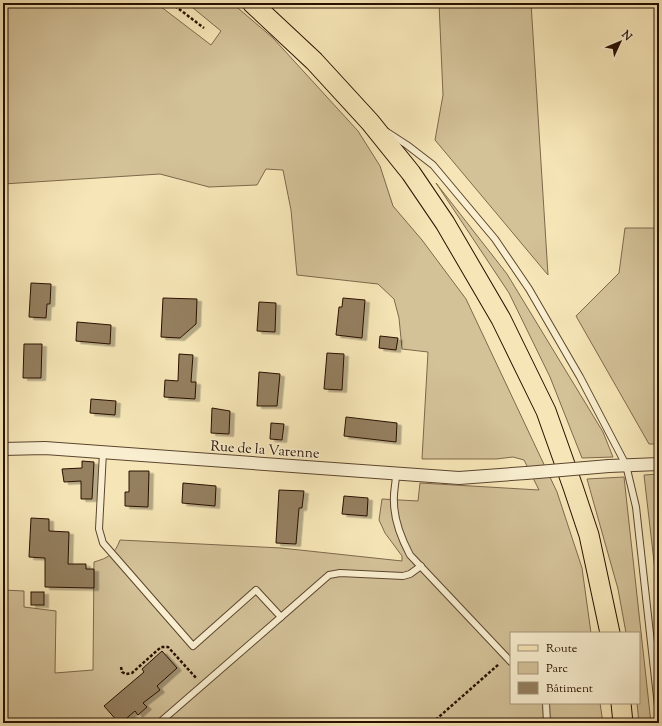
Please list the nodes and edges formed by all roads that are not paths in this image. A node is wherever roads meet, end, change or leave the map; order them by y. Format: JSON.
{"nodes":[{"id":1,"x":252,"y":3,"type":"edge"},
{"id":2,"x":370,"y":122,"type":"junction"},
{"id":3,"x":3,"y":449,"type":"edge"},
{"id":4,"x":103,"y":452,"type":"junction"},
{"id":5,"x":659,"y":464,"type":"edge"},
{"id":6,"x":626,"y":465,"type":"junction"},
{"id":7,"x":396,"y":474,"type":"junction"},
{"id":8,"x":421,"y":566,"type":"junction"},
{"id":9,"x":281,"y":617,"type":"junction"},
{"id":10,"x":610,"y":632,"type":"edge"},
{"id":11,"x":509,"y":660,"type":"edge"},
{"id":12,"x":546,"y":704,"type":"edge"},
{"id":13,"x":621,"y":704,"type":"edge"},
{"id":14,"x":659,"y":715,"type":"edge"},
{"id":15,"x":159,"y":723,"type":"edge"},
{"id":16,"x":546,"y":723,"type":"edge"},
{"id":17,"x":623,"y":723,"type":"edge"}],
"edges":[{"from":1,"to":2,"type":"main road"},
{"from":2,"to":6,"type":"lane"},
{"from":2,"to":10,"type":"main road"},
{"from":3,"to":4,"type":"street","name":"Rue de la Varenne"},
{"from":4,"to":7,"type":"street","name":"Rue de la Varenne"},
{"from":4,"to":9,"type":"lane"},
{"from":5,"to":6,"type":"street"},
{"from":6,"to":7,"type":"street","name":"Rue de la Varenne","bridge":true},
{"from":6,"to":14,"type":"lane"},
{"from":7,"to":8,"type":"lane"},
{"from":8,"to":9,"type":"lane"},
{"from":8,"to":11,"type":"lane"},
{"from":9,"to":15,"type":"lane"},
{"from":12,"to":16,"type":"lane"},
{"from":13,"to":17,"type":"main road"}]}
